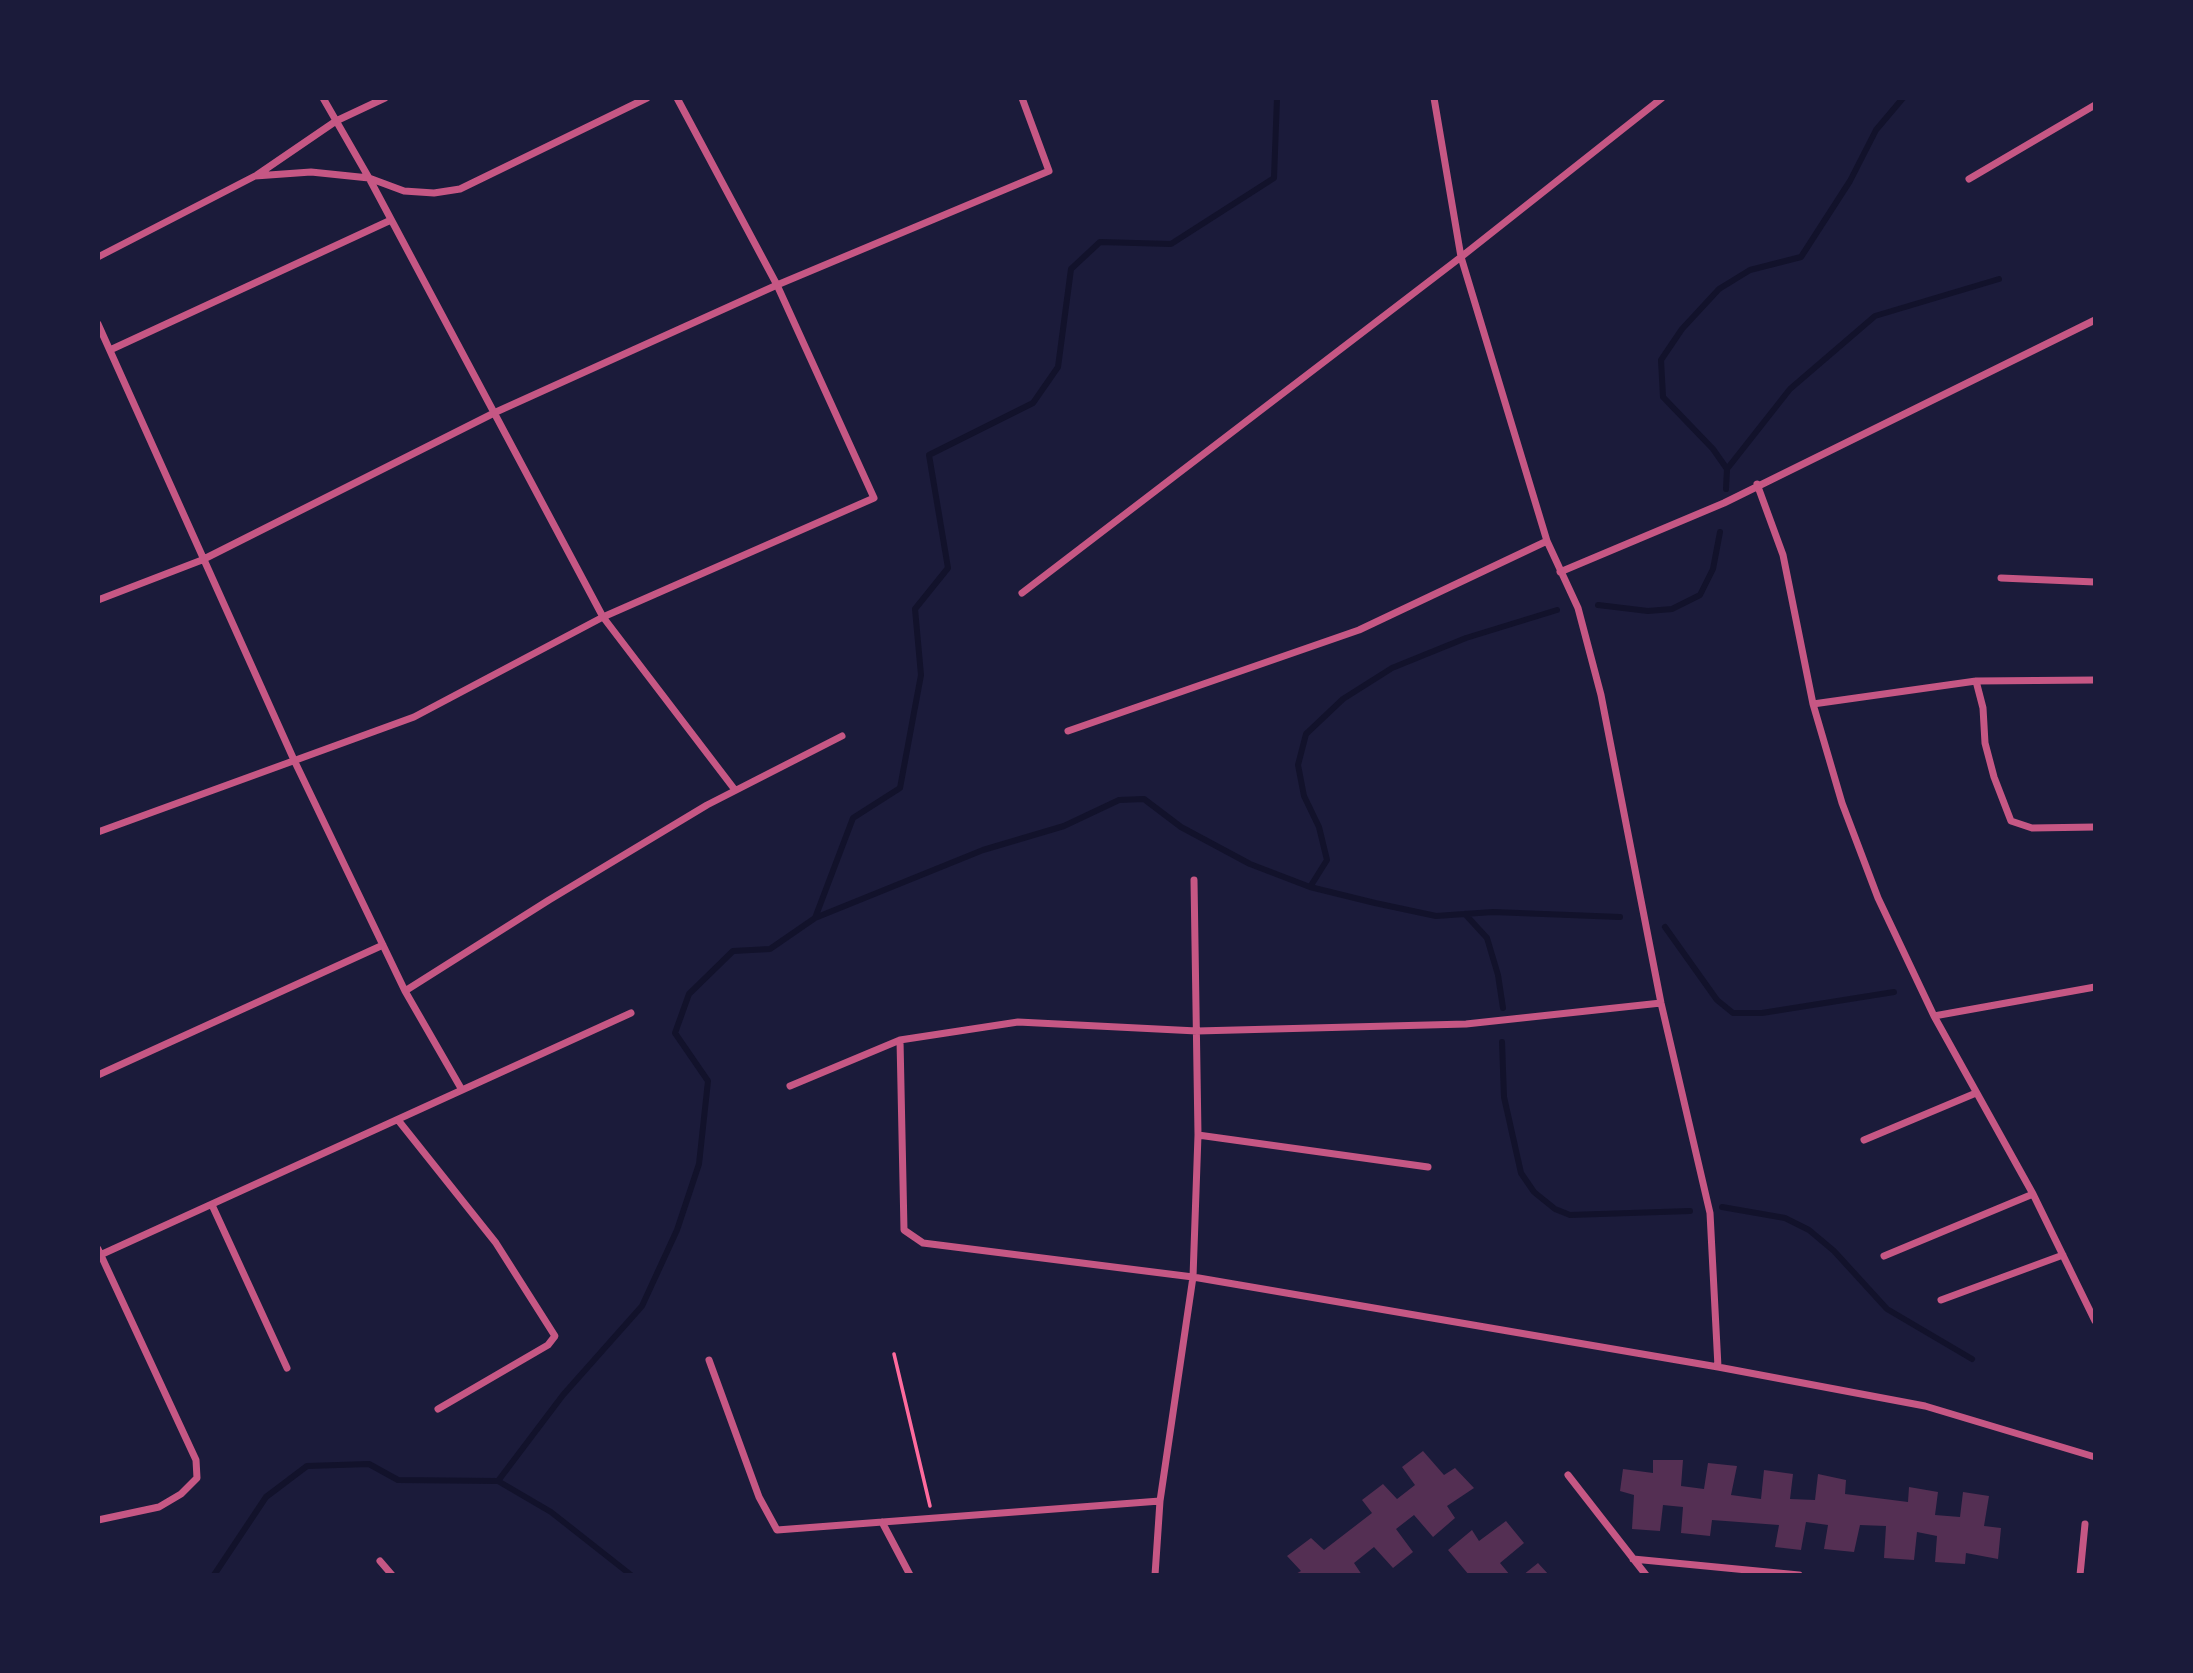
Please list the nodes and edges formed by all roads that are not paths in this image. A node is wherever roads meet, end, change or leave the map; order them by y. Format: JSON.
{"nodes":[{"id":1,"x":323,"y":98,"type":"edge"},
{"id":2,"x":385,"y":98,"type":"edge"},
{"id":3,"x":647,"y":98,"type":"edge"},
{"id":4,"x":677,"y":98,"type":"edge"},
{"id":5,"x":1022,"y":98,"type":"edge"},
{"id":6,"x":1434,"y":98,"type":"edge"},
{"id":7,"x":1662,"y":98,"type":"edge"},
{"id":8,"x":2095,"y":105,"type":"edge"},
{"id":9,"x":336,"y":121,"type":"junction"},
{"id":10,"x":255,"y":176,"type":"junction"},
{"id":11,"x":369,"y":178,"type":"junction"},
{"id":12,"x":1969,"y":179,"type":"dead end"},
{"id":13,"x":391,"y":220,"type":"junction"},
{"id":14,"x":98,"y":257,"type":"edge"},
{"id":15,"x":1461,"y":257,"type":"junction"},
{"id":16,"x":777,"y":285,"type":"junction"},
{"id":17,"x":2095,"y":320,"type":"edge"},
{"id":18,"x":98,"y":324,"type":"edge"},
{"id":19,"x":110,"y":350,"type":"junction"},
{"id":20,"x":496,"y":412,"type":"junction"},
{"id":21,"x":1757,"y":485,"type":"junction"},
{"id":22,"x":1547,"y":541,"type":"junction"},
{"id":23,"x":202,"y":560,"type":"junction"},
{"id":24,"x":1560,"y":572,"type":"junction"},
{"id":25,"x":2001,"y":578,"type":"dead end"},
{"id":26,"x":2095,"y":582,"type":"edge"},
{"id":27,"x":1023,"y":593,"type":"dead end"},
{"id":28,"x":98,"y":600,"type":"edge"},
{"id":29,"x":603,"y":617,"type":"junction"},
{"id":30,"x":2095,"y":680,"type":"edge"},
{"id":31,"x":1976,"y":681,"type":"junction"},
{"id":32,"x":1813,"y":704,"type":"junction"},
{"id":33,"x":1068,"y":731,"type":"dead end"},
{"id":34,"x":842,"y":736,"type":"dead end"},
{"id":35,"x":294,"y":760,"type":"junction"},
{"id":36,"x":735,"y":790,"type":"junction"},
{"id":37,"x":2095,"y":827,"type":"edge"},
{"id":38,"x":98,"y":832,"type":"edge"},
{"id":39,"x":1194,"y":880,"type":"dead end"},
{"id":40,"x":383,"y":945,"type":"junction"},
{"id":41,"x":2095,"y":987,"type":"edge"},
{"id":42,"x":405,"y":991,"type":"junction"},
{"id":43,"x":1661,"y":1003,"type":"junction"},
{"id":44,"x":631,"y":1013,"type":"dead end"},
{"id":45,"x":1934,"y":1016,"type":"junction"},
{"id":46,"x":1197,"y":1031,"type":"junction"},
{"id":47,"x":900,"y":1040,"type":"junction"},
{"id":48,"x":98,"y":1074,"type":"edge"},
{"id":49,"x":790,"y":1086,"type":"dead end"},
{"id":50,"x":462,"y":1090,"type":"junction"},
{"id":51,"x":1976,"y":1093,"type":"junction"},
{"id":52,"x":398,"y":1119,"type":"junction"},
{"id":53,"x":1198,"y":1135,"type":"junction"},
{"id":54,"x":1864,"y":1140,"type":"dead end"},
{"id":55,"x":1427,"y":1167,"type":"dead end"},
{"id":56,"x":2033,"y":1194,"type":"junction"},
{"id":57,"x":212,"y":1205,"type":"junction"},
{"id":58,"x":99,"y":1253,"type":"edge"},
{"id":59,"x":2063,"y":1255,"type":"junction"},
{"id":60,"x":1884,"y":1256,"type":"dead end"},
{"id":61,"x":1192,"y":1276,"type":"junction"},
{"id":62,"x":1941,"y":1300,"type":"dead end"},
{"id":63,"x":2095,"y":1321,"type":"edge"},
{"id":64,"x":709,"y":1360,"type":"dead end"},
{"id":65,"x":1718,"y":1367,"type":"junction"},
{"id":66,"x":287,"y":1368,"type":"dead end"},
{"id":67,"x":438,"y":1409,"type":"dead end"},
{"id":68,"x":2095,"y":1457,"type":"edge"},
{"id":69,"x":1568,"y":1475,"type":"dead end"},
{"id":70,"x":1160,"y":1501,"type":"junction"},
{"id":71,"x":98,"y":1520,"type":"edge"},
{"id":72,"x":883,"y":1522,"type":"junction"},
{"id":73,"x":2085,"y":1524,"type":"dead end"},
{"id":74,"x":1633,"y":1559,"type":"junction"},
{"id":75,"x":380,"y":1561,"type":"dead end"},
{"id":76,"x":392,"y":1575,"type":"edge"},
{"id":77,"x":910,"y":1575,"type":"edge"},
{"id":78,"x":1155,"y":1575,"type":"edge"},
{"id":79,"x":1646,"y":1575,"type":"edge"},
{"id":80,"x":1799,"y":1575,"type":"edge"},
{"id":81,"x":2080,"y":1575,"type":"edge"}],
"edges":[{"from":1,"to":9,"type":"street"},
{"from":2,"to":9,"type":"street"},
{"from":3,"to":11,"type":"street"},
{"from":4,"to":16,"type":"street"},
{"from":5,"to":16,"type":"street"},
{"from":6,"to":15,"type":"street"},
{"from":7,"to":15,"type":"street"},
{"from":8,"to":12,"type":"street"},
{"from":9,"to":10,"type":"street"},
{"from":9,"to":11,"type":"street"},
{"from":10,"to":11,"type":"street"},
{"from":10,"to":14,"type":"street"},
{"from":11,"to":13,"type":"street"},
{"from":13,"to":19,"type":"street"},
{"from":13,"to":20,"type":"street"},
{"from":15,"to":22,"type":"street"},
{"from":15,"to":27,"type":"street"},
{"from":16,"to":20,"type":"street"},
{"from":16,"to":29,"type":"street"},
{"from":17,"to":21,"type":"street"},
{"from":18,"to":19,"type":"street"},
{"from":19,"to":23,"type":"street"},
{"from":20,"to":23,"type":"street"},
{"from":20,"to":29,"type":"street"},
{"from":21,"to":24,"type":"street"},
{"from":21,"to":32,"type":"street"},
{"from":22,"to":24,"type":"street"},
{"from":22,"to":33,"type":"street"},
{"from":23,"to":28,"type":"street"},
{"from":23,"to":35,"type":"street"},
{"from":24,"to":43,"type":"street"},
{"from":25,"to":26,"type":"street"},
{"from":29,"to":35,"type":"street"},
{"from":29,"to":36,"type":"street"},
{"from":30,"to":31,"type":"street"},
{"from":31,"to":32,"type":"street"},
{"from":31,"to":37,"type":"street"},
{"from":32,"to":45,"type":"street"},
{"from":34,"to":36,"type":"street"},
{"from":35,"to":38,"type":"street"},
{"from":35,"to":40,"type":"street"},
{"from":36,"to":42,"type":"street"},
{"from":39,"to":46,"type":"street"},
{"from":40,"to":42,"type":"street"},
{"from":40,"to":48,"type":"street"},
{"from":41,"to":45,"type":"street"},
{"from":42,"to":50,"type":"street"},
{"from":43,"to":46,"type":"street"},
{"from":43,"to":65,"type":"street"},
{"from":44,"to":50,"type":"street"},
{"from":45,"to":51,"type":"street"},
{"from":46,"to":47,"type":"street"},
{"from":46,"to":53,"type":"street"},
{"from":47,"to":49,"type":"street"},
{"from":47,"to":61,"type":"street"},
{"from":50,"to":52,"type":"street"},
{"from":51,"to":54,"type":"street"},
{"from":51,"to":56,"type":"street"},
{"from":52,"to":57,"type":"street"},
{"from":52,"to":67,"type":"street"},
{"from":53,"to":55,"type":"street"},
{"from":53,"to":61,"type":"street"},
{"from":56,"to":59,"type":"street"},
{"from":56,"to":60,"type":"street"},
{"from":57,"to":58,"type":"street"},
{"from":57,"to":66,"type":"street"},
{"from":58,"to":71,"type":"street"},
{"from":59,"to":62,"type":"street"},
{"from":59,"to":63,"type":"street"},
{"from":61,"to":65,"type":"street"},
{"from":61,"to":70,"type":"street"},
{"from":64,"to":72,"type":"street"},
{"from":65,"to":68,"type":"street"},
{"from":69,"to":74,"type":"street"},
{"from":70,"to":72,"type":"street"},
{"from":70,"to":78,"type":"street"},
{"from":72,"to":77,"type":"street"},
{"from":73,"to":81,"type":"street"},
{"from":74,"to":79,"type":"street"},
{"from":74,"to":80,"type":"street"},
{"from":75,"to":76,"type":"street"}]}
